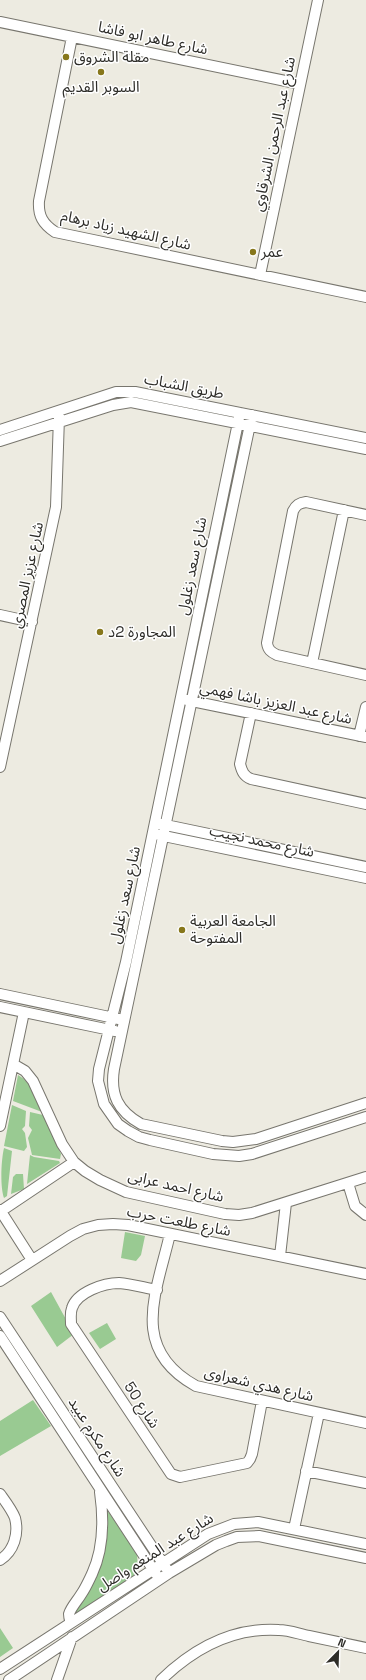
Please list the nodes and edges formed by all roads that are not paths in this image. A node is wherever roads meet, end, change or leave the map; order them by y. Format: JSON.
{"nodes":[{"id":1,"x":318,"y":0,"type":"edge"},
{"id":2,"x":0,"y":22,"type":"edge"},
{"id":3,"x":72,"y":37,"type":"junction"},
{"id":4,"x":300,"y":84,"type":"junction"},
{"id":5,"x":260,"y":275,"type":"junction"},
{"id":6,"x":366,"y":297,"type":"edge"},
{"id":7,"x":59,"y":411,"type":"junction"},
{"id":8,"x":240,"y":413,"type":"junction"},
{"id":9,"x":252,"y":415,"type":"junction"},
{"id":10,"x":59,"y":422,"type":"junction"},
{"id":11,"x":238,"y":423,"type":"junction"},
{"id":12,"x":250,"y":425,"type":"junction"},
{"id":13,"x":0,"y":430,"type":"edge"},
{"id":14,"x":366,"y":438,"type":"edge"},
{"id":15,"x":0,"y":441,"type":"edge"},
{"id":16,"x":366,"y":449,"type":"edge"},
{"id":17,"x":344,"y":510,"type":"junction"},
{"id":18,"x":366,"y":515,"type":"edge"},
{"id":19,"x":0,"y":615,"type":"edge"},
{"id":20,"x":32,"y":622,"type":"junction"},
{"id":21,"x":312,"y":663,"type":"junction"},
{"id":22,"x":366,"y":675,"type":"edge"},
{"id":23,"x":181,"y":698,"type":"junction"},
{"id":24,"x":192,"y":701,"type":"junction"},
{"id":25,"x":366,"y":707,"type":"edge"},
{"id":26,"x":251,"y":713,"type":"junction"},
{"id":27,"x":363,"y":737,"type":"edge"},
{"id":28,"x":0,"y":767,"type":"edge"},
{"id":29,"x":366,"y":804,"type":"edge"},
{"id":30,"x":155,"y":822,"type":"junction"},
{"id":31,"x":166,"y":825,"type":"junction"},
{"id":32,"x":153,"y":834,"type":"junction"},
{"id":33,"x":164,"y":836,"type":"junction"},
{"id":34,"x":326,"y":858,"type":"junction"},
{"id":35,"x":366,"y":867,"type":"edge"},
{"id":36,"x":323,"y":869,"type":"junction"},
{"id":37,"x":366,"y":878,"type":"edge"},
{"id":38,"x":0,"y":994,"type":"edge"},
{"id":39,"x":0,"y":1007,"type":"edge"},
{"id":40,"x":24,"y":1012,"type":"junction"},
{"id":41,"x":98,"y":1015,"type":"junction"},
{"id":42,"x":113,"y":1018,"type":"junction"},
{"id":43,"x":125,"y":1020,"type":"junction"},
{"id":44,"x":95,"y":1027,"type":"junction"},
{"id":45,"x":110,"y":1030,"type":"junction"},
{"id":46,"x":122,"y":1033,"type":"junction"},
{"id":47,"x":13,"y":1064,"type":"junction"},
{"id":48,"x":366,"y":1103,"type":"edge"},
{"id":49,"x":366,"y":1116,"type":"edge"},
{"id":50,"x":307,"y":1122,"type":"junction"},
{"id":51,"x":0,"y":1126,"type":"edge"},
{"id":52,"x":283,"y":1130,"type":"junction"},
{"id":53,"x":312,"y":1135,"type":"junction"},
{"id":54,"x":285,"y":1144,"type":"junction"},
{"id":55,"x":74,"y":1162,"type":"junction"},
{"id":56,"x":366,"y":1177,"type":"edge"},
{"id":57,"x":348,"y":1183,"type":"junction"},
{"id":58,"x":286,"y":1203,"type":"junction"},
{"id":59,"x":0,"y":1210,"type":"edge"},
{"id":60,"x":366,"y":1215,"type":"edge"},
{"id":61,"x":170,"y":1234,"type":"junction"},
{"id":62,"x":280,"y":1256,"type":"junction"},
{"id":63,"x":32,"y":1260,"type":"junction"},
{"id":64,"x":366,"y":1274,"type":"edge"},
{"id":65,"x":0,"y":1281,"type":"edge"},
{"id":66,"x":157,"y":1290,"type":"junction"},
{"id":67,"x":0,"y":1317,"type":"edge"},
{"id":68,"x":0,"y":1336,"type":"edge"},
{"id":69,"x":262,"y":1401,"type":"junction"},
{"id":70,"x":319,"y":1413,"type":"junction"},
{"id":71,"x":366,"y":1423,"type":"edge"},
{"id":72,"x":306,"y":1471,"type":"junction"},
{"id":73,"x":366,"y":1483,"type":"edge"},
{"id":74,"x":99,"y":1488,"type":"junction"},
{"id":75,"x":0,"y":1494,"type":"edge"},
{"id":76,"x":294,"y":1529,"type":"junction"},
{"id":77,"x":366,"y":1544,"type":"edge"},
{"id":78,"x":366,"y":1558,"type":"edge"},
{"id":79,"x":0,"y":1560,"type":"edge"},
{"id":80,"x":163,"y":1563,"type":"junction"},
{"id":81,"x":153,"y":1570,"type":"junction"},
{"id":82,"x":169,"y":1573,"type":"junction"},
{"id":83,"x":159,"y":1580,"type":"junction"},
{"id":84,"x":105,"y":1601,"type":"junction"},
{"id":85,"x":112,"y":1611,"type":"junction"},
{"id":86,"x":71,"y":1623,"type":"junction"},
{"id":87,"x":72,"y":1637,"type":"junction"},
{"id":88,"x":366,"y":1648,"type":"edge"},
{"id":89,"x":0,"y":1669,"type":"edge"},
{"id":90,"x":8,"y":1680,"type":"edge"},
{"id":91,"x":57,"y":1680,"type":"edge"},
{"id":92,"x":161,"y":1680,"type":"edge"}],
"edges":[{"from":1,"to":4,"type":"street","name":"شارع عبد الرحمن الشرقاوي"},
{"from":2,"to":3,"type":"street","name":"شارع طاهر ابو فاشا"},
{"from":3,"to":4,"type":"street","name":"شارع طاهر ابو فاشا"},
{"from":3,"to":5,"type":"street","name":"شارع الشهيد زياد برهام"},
{"from":4,"to":5,"type":"street","name":"شارع عبد الرحمن الشرقاوي"},
{"from":5,"to":6,"type":"street","name":"شارع الشهيد زياد برهام"},
{"from":7,"to":8,"type":"street","name":"طريق الشباب"},
{"from":7,"to":10,"type":"street","name":"شارع عزيز المصري"},
{"from":7,"to":13,"type":"street","name":"طريق الشباب"},
{"from":8,"to":9,"type":"street","name":"طريق الشباب"},
{"from":8,"to":11,"type":"street","name":"شارع سعد زغلول"},
{"from":9,"to":12,"type":"street","name":"شارع سعد زغلول"},
{"from":9,"to":14,"type":"street","name":"طريق الشباب"},
{"from":10,"to":11,"type":"street","name":"طريق الشباب"},
{"from":10,"to":15,"type":"street","name":"طريق الشباب"},
{"from":10,"to":20,"type":"street","name":"شارع عزيز المصري"},
{"from":11,"to":12,"type":"street","name":"طريق الشباب"},
{"from":11,"to":23,"type":"street","name":"شارع سعد زغلول"},
{"from":12,"to":16,"type":"street","name":"طريق الشباب"},
{"from":12,"to":24,"type":"street","name":"شارع سعد زغلول"},
{"from":17,"to":18,"type":"street"},
{"from":17,"to":21,"type":"street"},
{"from":17,"to":21,"type":"street"},
{"from":19,"to":20,"type":"street"},
{"from":20,"to":28,"type":"street","name":"شارع عزيز المصري"},
{"from":21,"to":22,"type":"street"},
{"from":23,"to":24,"type":"street","name":"شارع عبد العزيز باشا فهمي"},
{"from":23,"to":30,"type":"street","name":"شارع سعد زغلول"},
{"from":24,"to":26,"type":"street","name":"شارع عبد العزيز باشا فهمي"},
{"from":24,"to":31,"type":"street","name":"شارع سعد زغلول"},
{"from":25,"to":27,"type":"street"},
{"from":26,"to":27,"type":"street","name":"شارع عبد العزيز باشا فهمي"},
{"from":26,"to":29,"type":"street"},
{"from":30,"to":31,"type":"street","name":"شارع محمد نجيب"},
{"from":30,"to":32,"type":"street","name":"شارع سعد زغلول"},
{"from":31,"to":33,"type":"street","name":"شارع سعد زغلول"},
{"from":31,"to":34,"type":"street","name":"شارع محمد نجيب"},
{"from":32,"to":33,"type":"street","name":"شارع محمد نجيب"},
{"from":32,"to":42,"type":"street","name":"شارع سعد زغلول"},
{"from":33,"to":36,"type":"street","name":"شارع محمد نجيب"},
{"from":33,"to":43,"type":"street","name":"شارع سعد زغلول"},
{"from":34,"to":35,"type":"street","name":"شارع محمد نجيب"},
{"from":34,"to":36,"type":"street"},
{"from":36,"to":37,"type":"street","name":"شارع محمد نجيب"},
{"from":38,"to":41,"type":"street"},
{"from":39,"to":40,"type":"street"},
{"from":40,"to":44,"type":"street"},
{"from":40,"to":47,"type":"street"},
{"from":41,"to":42,"type":"street"},
{"from":41,"to":44,"type":"street"},
{"from":42,"to":43,"type":"street"},
{"from":42,"to":45,"type":"street","name":"شارع سعد زغلول"},
{"from":43,"to":46,"type":"street","name":"شارع سعد زغلول"},
{"from":44,"to":45,"type":"street"},
{"from":45,"to":46,"type":"street"},
{"from":45,"to":54,"type":"street","name":"شارع سعد زغلول"},
{"from":46,"to":52,"type":"street","name":"شارع سعد زغلول"},
{"from":47,"to":51,"type":"street"},
{"from":47,"to":55,"type":"street","name":"شارع احمد عرابى"},
{"from":48,"to":50,"type":"street","name":"شارع سعد زغلول"},
{"from":49,"to":53,"type":"street","name":"شارع سعد زغلول"},
{"from":50,"to":52,"type":"street","name":"شارع سعد زغلول"},
{"from":50,"to":53,"type":"street"},
{"from":52,"to":54,"type":"street"},
{"from":53,"to":54,"type":"street","name":"شارع سعد زغلول"},
{"from":55,"to":58,"type":"street","name":"شارع احمد عرابى"},
{"from":55,"to":59,"type":"street"},
{"from":56,"to":57,"type":"street","name":"شارع احمد عرابى"},
{"from":57,"to":58,"type":"street","name":"شارع احمد عرابى"},
{"from":57,"to":60,"type":"street"},
{"from":58,"to":62,"type":"street"},
{"from":59,"to":63,"type":"street"},
{"from":61,"to":62,"type":"street","name":"شارع طلعت حرب"},
{"from":61,"to":63,"type":"street","name":"شارع طلعت حرب"},
{"from":61,"to":66,"type":"street","name":"شارع هدي شعراوى"},
{"from":62,"to":64,"type":"street","name":"شارع طلعت حرب"},
{"from":63,"to":65,"type":"street","name":"شارع طلعت حرب"},
{"from":66,"to":69,"type":"street","name":"شارع هدي شعراوى"},
{"from":66,"to":69,"type":"street","name":"شارع 50"},
{"from":67,"to":80,"type":"street","name":"شارع مكرم عبيد"},
{"from":68,"to":74,"type":"street","name":"شارع مكرم عبيد"},
{"from":69,"to":70,"type":"street","name":"شارع هدي شعراوى"},
{"from":70,"to":71,"type":"street","name":"شارع هدي شعراوى"},
{"from":70,"to":72,"type":"street"},
{"from":72,"to":73,"type":"street"},
{"from":72,"to":76,"type":"street"},
{"from":74,"to":81,"type":"street","name":"شارع مكرم عبيد"},
{"from":74,"to":86,"type":"street"},
{"from":75,"to":79,"type":"street"},
{"from":76,"to":77,"type":"street","name":"شارع عبد المنعم واصل"},
{"from":76,"to":80,"type":"street","name":"شارع عبد المنعم واصل"},
{"from":78,"to":82,"type":"street","name":"شارع عبد المنعم واصل"},
{"from":80,"to":81,"type":"street","name":"شارع عبد المنعم واصل"},
{"from":80,"to":82,"type":"street","name":"شارع مكرم عبيد"},
{"from":81,"to":83,"type":"street","name":"شارع مكرم عبيد"},
{"from":81,"to":84,"type":"street","name":"شارع عبد المنعم واصل"},
{"from":82,"to":83,"type":"street","name":"شارع عبد المنعم واصل"},
{"from":83,"to":85,"type":"street","name":"شارع عبد المنعم واصل"},
{"from":84,"to":85,"type":"street"},
{"from":84,"to":86,"type":"street","name":"شارع عبد المنعم واصل"},
{"from":85,"to":87,"type":"street","name":"شارع عبد المنعم واصل"},
{"from":86,"to":89,"type":"street","name":"شارع عبد المنعم واصل"},
{"from":87,"to":90,"type":"street","name":"شارع عبد المنعم واصل"},
{"from":87,"to":91,"type":"street"},
{"from":88,"to":92,"type":"street"},
{"from":89,"to":90,"type":"street"}]}
